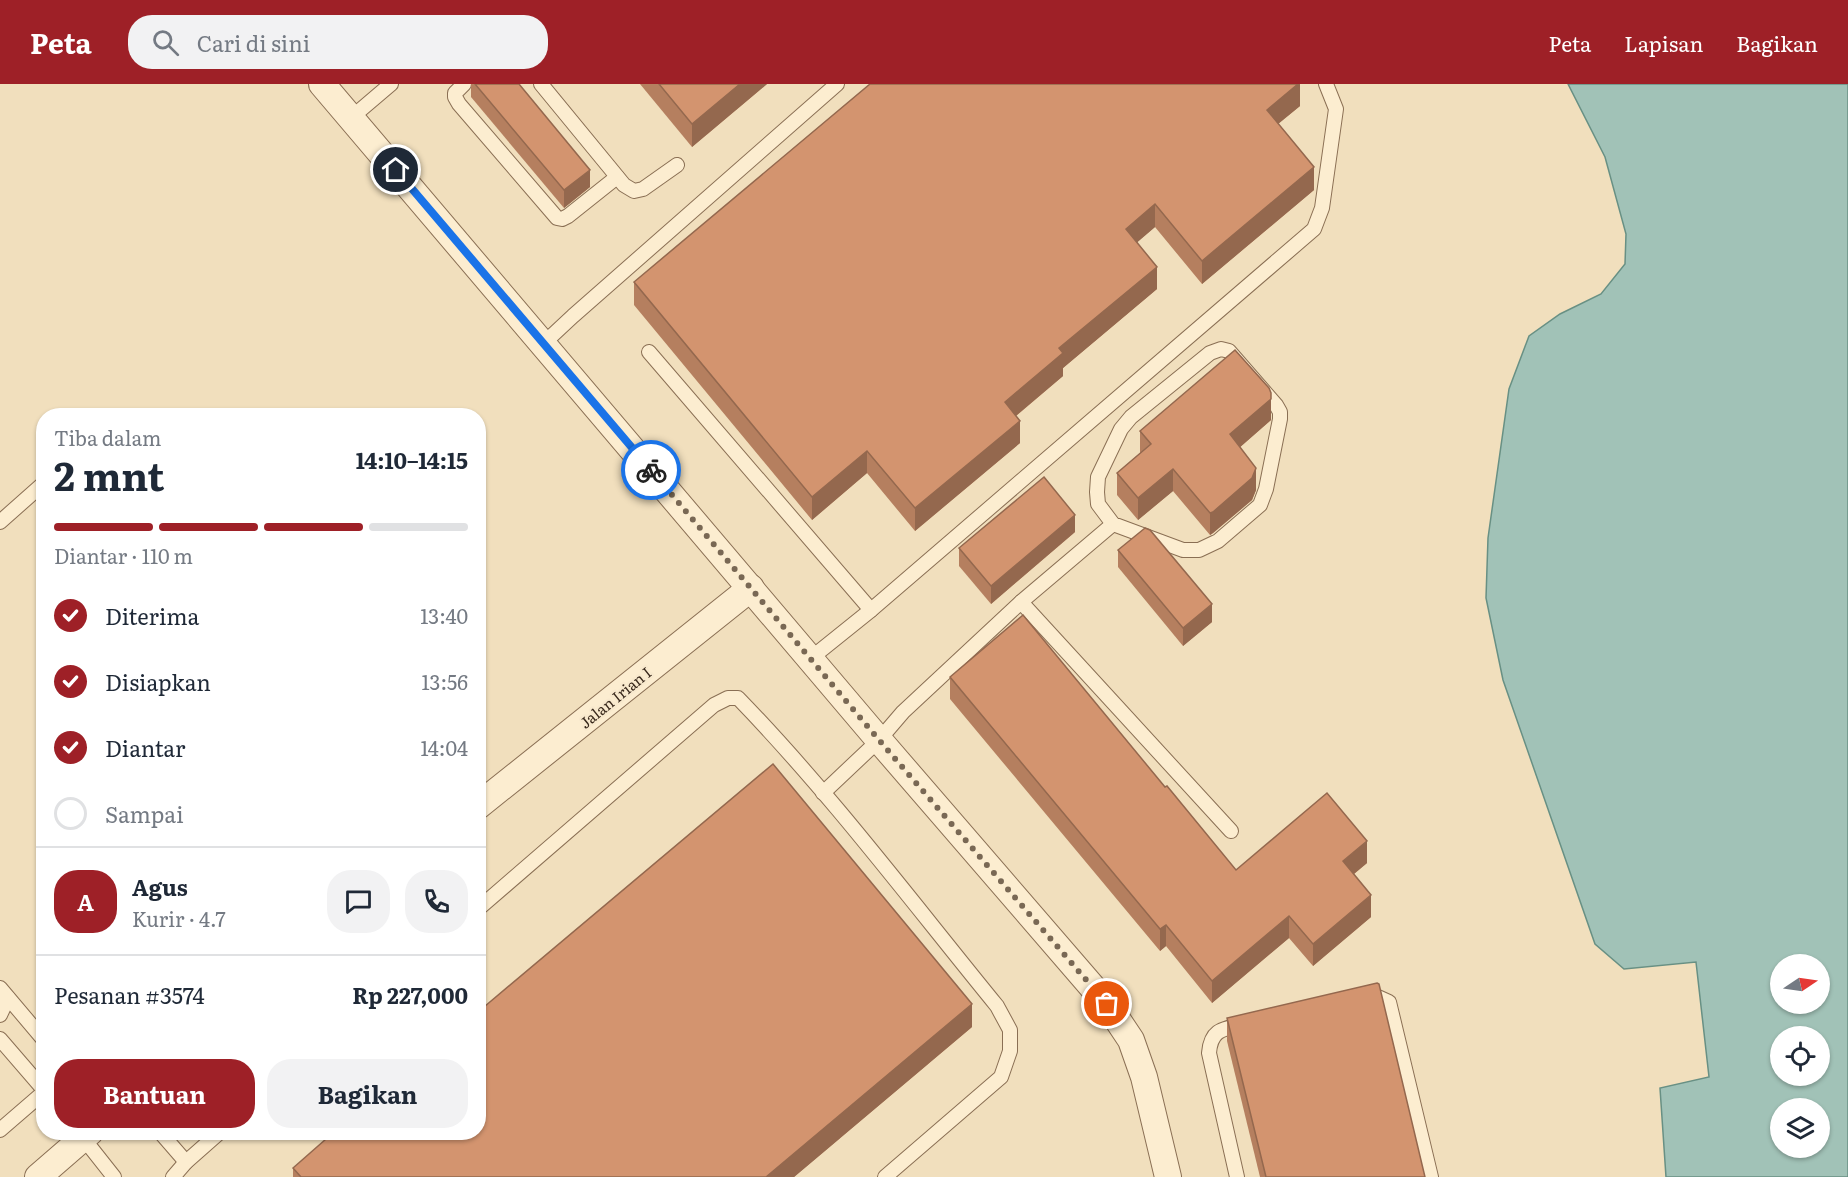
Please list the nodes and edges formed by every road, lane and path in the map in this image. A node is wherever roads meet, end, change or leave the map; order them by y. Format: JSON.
{"nodes":[{"id":1,"x":322,"y":84,"type":"edge"},
{"id":2,"x":392,"y":84,"type":"edge"},
{"id":3,"x":464,"y":84,"type":"edge"},
{"id":4,"x":541,"y":84,"type":"edge"},
{"id":5,"x":837,"y":84,"type":"edge"},
{"id":6,"x":1326,"y":84,"type":"edge"},
{"id":7,"x":351,"y":118,"type":"junction"},
{"id":8,"x":677,"y":165,"type":"dead end"},
{"id":9,"x":617,"y":177,"type":"junction"},
{"id":10,"x":543,"y":344,"type":"junction"},
{"id":11,"x":649,"y":352,"type":"dead end"},
{"id":12,"x":36,"y":490,"type":"edge"},
{"id":13,"x":0,"y":522,"type":"edge"},
{"id":14,"x":1113,"y":524,"type":"junction"},
{"id":15,"x":751,"y":588,"type":"junction"},
{"id":16,"x":1021,"y":603,"type":"junction"},
{"id":17,"x":871,"y":610,"type":"junction"},
{"id":18,"x":810,"y":659,"type":"junction"},
{"id":19,"x":879,"y":740,"type":"junction"},
{"id":20,"x":823,"y":793,"type":"junction"},
{"id":21,"x":486,"y":800,"type":"edge"},
{"id":22,"x":1231,"y":831,"type":"dead end"},
{"id":23,"x":486,"y":902,"type":"edge"},
{"id":24,"x":4,"y":993,"type":"edge"},
{"id":25,"x":1355,"y":1002,"type":"edge"},
{"id":26,"x":0,"y":1015,"type":"edge"},
{"id":27,"x":1251,"y":1023,"type":"edge"},
{"id":28,"x":36,"y":1031,"type":"edge"},
{"id":29,"x":0,"y":1038,"type":"edge"},
{"id":30,"x":36,"y":1081,"type":"edge"},
{"id":31,"x":36,"y":1098,"type":"edge"},
{"id":32,"x":0,"y":1130,"type":"edge"},
{"id":33,"x":78,"y":1140,"type":"edge"},
{"id":34,"x":88,"y":1140,"type":"edge"},
{"id":35,"x":167,"y":1140,"type":"edge"},
{"id":36,"x":211,"y":1140,"type":"edge"},
{"id":37,"x":186,"y":1162,"type":"junction"},
{"id":38,"x":38,"y":1177,"type":"edge"},
{"id":39,"x":114,"y":1177,"type":"edge"},
{"id":40,"x":173,"y":1177,"type":"edge"},
{"id":41,"x":885,"y":1177,"type":"edge"},
{"id":42,"x":1168,"y":1177,"type":"edge"},
{"id":43,"x":1237,"y":1177,"type":"edge"},
{"id":44,"x":1431,"y":1177,"type":"edge"}],
"edges":[{"from":1,"to":7,"type":"street"},
{"from":2,"to":7,"type":"lane"},
{"from":3,"to":9,"type":"lane"},
{"from":4,"to":9,"type":"lane"},
{"from":5,"to":10,"type":"lane"},
{"from":6,"to":17,"type":"lane"},
{"from":7,"to":10,"type":"street"},
{"from":8,"to":9,"type":"lane"},
{"from":10,"to":15,"type":"street"},
{"from":11,"to":17,"type":"lane"},
{"from":12,"to":13,"type":"lane"},
{"from":14,"to":14,"type":"lane"},
{"from":14,"to":16,"type":"lane"},
{"from":15,"to":18,"type":"street"},
{"from":15,"to":21,"type":"street","name":"Jalan Irian I"},
{"from":16,"to":19,"type":"lane"},
{"from":16,"to":22,"type":"lane"},
{"from":17,"to":18,"type":"lane"},
{"from":18,"to":19,"type":"street"},
{"from":19,"to":20,"type":"lane"},
{"from":19,"to":42,"type":"street"},
{"from":20,"to":23,"type":"lane"},
{"from":20,"to":41,"type":"lane"},
{"from":24,"to":26,"type":"lane"},
{"from":24,"to":28,"type":"lane"},
{"from":25,"to":44,"type":"lane"},
{"from":27,"to":43,"type":"lane"},
{"from":29,"to":30,"type":"lane"},
{"from":31,"to":32,"type":"lane"},
{"from":33,"to":38,"type":"street"},
{"from":34,"to":39,"type":"lane"},
{"from":35,"to":37,"type":"lane"},
{"from":36,"to":37,"type":"lane"},
{"from":37,"to":40,"type":"lane"}]}
